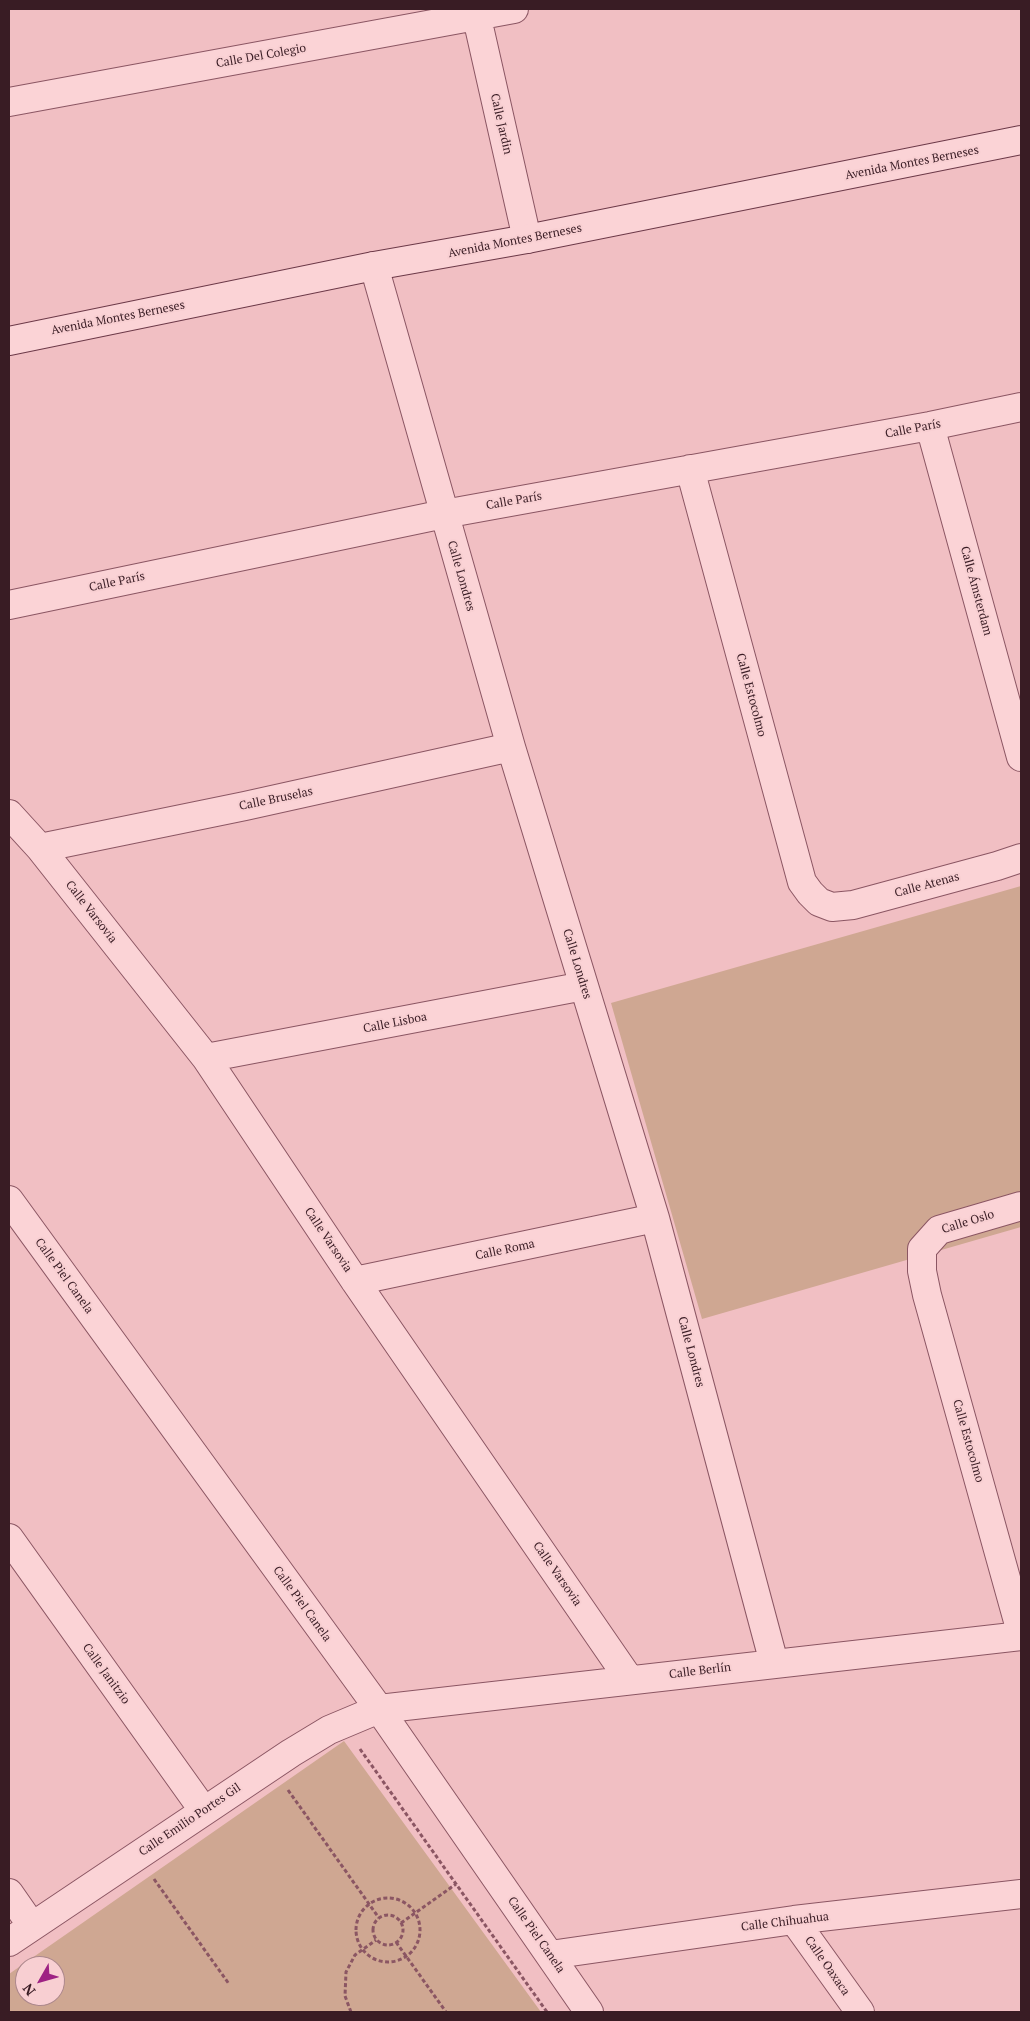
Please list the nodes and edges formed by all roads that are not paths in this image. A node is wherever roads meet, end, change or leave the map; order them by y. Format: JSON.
{"nodes":[{"id":1,"x":514,"y":9,"type":"edge"},
{"id":2,"x":476,"y":13,"type":"edge"},
{"id":3,"x":9,"y":102,"type":"edge"},
{"id":4,"x":1021,"y":140,"type":"edge"},
{"id":5,"x":527,"y":239,"type":"junction"},
{"id":6,"x":374,"y":266,"type":"junction"},
{"id":7,"x":9,"y":340,"type":"edge"},
{"id":8,"x":1021,"y":407,"type":"edge"},
{"id":9,"x":930,"y":426,"type":"junction"},
{"id":10,"x":690,"y":469,"type":"junction"},
{"id":11,"x":444,"y":514,"type":"junction"},
{"id":12,"x":9,"y":605,"type":"edge"},
{"id":13,"x":511,"y":747,"type":"junction"},
{"id":14,"x":1021,"y":757,"type":"edge"},
{"id":15,"x":9,"y":814,"type":"edge"},
{"id":16,"x":40,"y":848,"type":"junction"},
{"id":17,"x":1021,"y":858,"type":"edge"},
{"id":18,"x":832,"y":907,"type":"joint"},
{"id":19,"x":584,"y":986,"type":"junction"},
{"id":20,"x":206,"y":1058,"type":"junction"},
{"id":21,"x":9,"y":1200,"type":"edge"},
{"id":22,"x":1021,"y":1206,"type":"edge"},
{"id":23,"x":655,"y":1218,"type":"junction"},
{"id":24,"x":922,"y":1249,"type":"joint"},
{"id":25,"x":355,"y":1282,"type":"junction"},
{"id":26,"x":9,"y":1538,"type":"edge"},
{"id":27,"x":1021,"y":1634,"type":"edge"},
{"id":28,"x":774,"y":1663,"type":"junction"},
{"id":29,"x":629,"y":1679,"type":"junction"},
{"id":30,"x":379,"y":1709,"type":"junction"},
{"id":31,"x":204,"y":1811,"type":"junction"},
{"id":32,"x":9,"y":1893,"type":"edge"},
{"id":33,"x":1021,"y":1894,"type":"edge"},
{"id":34,"x":794,"y":1920,"type":"junction"},
{"id":35,"x":32,"y":1926,"type":"junction"},
{"id":36,"x":9,"y":1942,"type":"edge"},
{"id":37,"x":550,"y":1955,"type":"junction"},
{"id":38,"x":589,"y":2012,"type":"edge"},
{"id":39,"x":860,"y":2012,"type":"edge"}],
"edges":[{"from":1,"to":2,"type":"street","name":"Calle Del Colegio"},
{"from":2,"to":3,"type":"street","name":"Calle Del Colegio"},
{"from":2,"to":5,"type":"street","name":"Calle Jardin"},
{"from":4,"to":5,"type":"street","name":"Avenida Montes Berneses"},
{"from":5,"to":6,"type":"street","name":"Avenida Montes Berneses"},
{"from":6,"to":7,"type":"street","name":"Avenida Montes Berneses"},
{"from":6,"to":11,"type":"street","name":"Calle Londres"},
{"from":8,"to":9,"type":"street","name":"Calle París"},
{"from":9,"to":10,"type":"street","name":"Calle París"},
{"from":9,"to":14,"type":"street","name":"Calle Ámsterdam"},
{"from":10,"to":11,"type":"street","name":"Calle París"},
{"from":10,"to":18,"type":"street","name":"Calle Estocolmo"},
{"from":11,"to":12,"type":"street","name":"Calle París"},
{"from":11,"to":13,"type":"street","name":"Calle Londres"},
{"from":13,"to":16,"type":"street","name":"Calle Bruselas"},
{"from":13,"to":19,"type":"street","name":"Calle Londres"},
{"from":15,"to":16,"type":"street","name":"Calle Varsovia"},
{"from":16,"to":20,"type":"street","name":"Calle Varsovia"},
{"from":17,"to":18,"type":"street","name":"Calle Atenas"},
{"from":19,"to":20,"type":"street","name":"Calle Lisboa"},
{"from":19,"to":23,"type":"street","name":"Calle Londres"},
{"from":20,"to":25,"type":"street","name":"Calle Varsovia"},
{"from":21,"to":30,"type":"street","name":"Calle Piel Canela"},
{"from":22,"to":24,"type":"street","name":"Calle Oslo"},
{"from":23,"to":25,"type":"street","name":"Calle Roma"},
{"from":23,"to":28,"type":"street","name":"Calle Londres"},
{"from":24,"to":27,"type":"street","name":"Calle Estocolmo"},
{"from":25,"to":29,"type":"street","name":"Calle Varsovia"},
{"from":26,"to":31,"type":"street","name":"Calle Janitzio"},
{"from":27,"to":28,"type":"street","name":"Calle Berlín"},
{"from":28,"to":29,"type":"street","name":"Calle Berlín"},
{"from":29,"to":30,"type":"street","name":"Calle Berlín"},
{"from":30,"to":31,"type":"street","name":"Calle Emilio Portes Gil"},
{"from":30,"to":37,"type":"street","name":"Calle Piel Canela"},
{"from":31,"to":35,"type":"street","name":"Calle Emilio Portes Gil"},
{"from":32,"to":35,"type":"street"},
{"from":33,"to":34,"type":"street","name":"Calle Chihuahua"},
{"from":34,"to":37,"type":"street","name":"Calle Chihuahua"},
{"from":34,"to":39,"type":"street","name":"Calle Oaxaca"},
{"from":35,"to":36,"type":"street","name":"Calle Emilio Portes Gil"},
{"from":37,"to":38,"type":"street","name":"Calle Piel Canela"}]}
